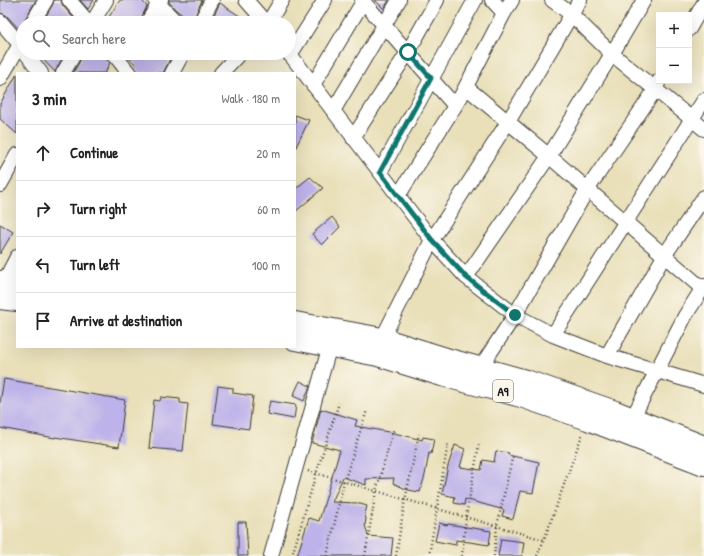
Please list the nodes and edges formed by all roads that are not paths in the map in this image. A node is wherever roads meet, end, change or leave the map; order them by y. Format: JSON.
{"nodes":[{"id":1,"x":46,"y":0,"type":"edge"},
{"id":2,"x":69,"y":0,"type":"edge"},
{"id":3,"x":106,"y":0,"type":"edge"},
{"id":4,"x":212,"y":0,"type":"edge"},
{"id":5,"x":246,"y":0,"type":"edge"},
{"id":6,"x":282,"y":0,"type":"edge"},
{"id":7,"x":325,"y":0,"type":"edge"},
{"id":8,"x":363,"y":0,"type":"edge"},
{"id":9,"x":399,"y":0,"type":"edge"},
{"id":10,"x":437,"y":0,"type":"edge"},
{"id":11,"x":475,"y":0,"type":"edge"},
{"id":12,"x":492,"y":0,"type":"edge"},
{"id":13,"x":512,"y":0,"type":"edge"},
{"id":14,"x":552,"y":0,"type":"edge"},
{"id":15,"x":580,"y":0,"type":"edge"},
{"id":16,"x":644,"y":0,"type":"edge"},
{"id":17,"x":158,"y":2,"type":"edge"},
{"id":18,"x":704,"y":3,"type":"edge"},
{"id":19,"x":504,"y":13,"type":"junction"},
{"id":20,"x":571,"y":14,"type":"junction"},
{"id":21,"x":36,"y":16,"type":"edge"},
{"id":22,"x":83,"y":16,"type":"edge"},
{"id":23,"x":96,"y":16,"type":"edge"},
{"id":24,"x":151,"y":16,"type":"edge"},
{"id":25,"x":171,"y":16,"type":"edge"},
{"id":26,"x":204,"y":16,"type":"edge"},
{"id":27,"x":261,"y":16,"type":"edge"},
{"id":28,"x":272,"y":16,"type":"edge"},
{"id":29,"x":0,"y":21,"type":"edge"},
{"id":30,"x":692,"y":24,"type":"edge"},
{"id":31,"x":384,"y":25,"type":"junction"},
{"id":32,"x":16,"y":38,"type":"edge"},
{"id":33,"x":296,"y":45,"type":"edge"},
{"id":34,"x":408,"y":52,"type":"junction"},
{"id":35,"x":612,"y":54,"type":"junction"},
{"id":36,"x":16,"y":56,"type":"edge"},
{"id":37,"x":32,"y":60,"type":"edge"},
{"id":38,"x":71,"y":60,"type":"edge"},
{"id":39,"x":179,"y":60,"type":"edge"},
{"id":40,"x":233,"y":60,"type":"edge"},
{"id":41,"x":294,"y":60,"type":"edge"},
{"id":42,"x":40,"y":72,"type":"edge"},
{"id":43,"x":64,"y":72,"type":"edge"},
{"id":44,"x":173,"y":72,"type":"edge"},
{"id":45,"x":222,"y":72,"type":"edge"},
{"id":46,"x":431,"y":78,"type":"junction"},
{"id":47,"x":0,"y":80,"type":"edge"},
{"id":48,"x":657,"y":85,"type":"edge"},
{"id":49,"x":313,"y":86,"type":"junction"},
{"id":50,"x":466,"y":87,"type":"junction"},
{"id":51,"x":704,"y":100,"type":"edge"},
{"id":52,"x":455,"y":106,"type":"junction"},
{"id":53,"x":333,"y":111,"type":"junction"},
{"id":54,"x":692,"y":119,"type":"junction"},
{"id":55,"x":508,"y":122,"type":"junction"},
{"id":56,"x":704,"y":129,"type":"edge"},
{"id":57,"x":353,"y":138,"type":"junction"},
{"id":58,"x":549,"y":156,"type":"junction"},
{"id":59,"x":16,"y":157,"type":"edge"},
{"id":60,"x":380,"y":172,"type":"junction"},
{"id":61,"x":0,"y":185,"type":"edge"},
{"id":62,"x":587,"y":190,"type":"junction"},
{"id":63,"x":398,"y":196,"type":"junction"},
{"id":64,"x":704,"y":197,"type":"edge"},
{"id":65,"x":625,"y":223,"type":"junction"},
{"id":66,"x":432,"y":240,"type":"junction"},
{"id":67,"x":664,"y":256,"type":"junction"},
{"id":68,"x":16,"y":259,"type":"edge"},
{"id":69,"x":466,"y":277,"type":"junction"},
{"id":70,"x":5,"y":286,"type":"edge"},
{"id":71,"x":703,"y":288,"type":"edge"},
{"id":72,"x":16,"y":299,"type":"edge"},
{"id":73,"x":515,"y":315,"type":"junction"},
{"id":74,"x":296,"y":323,"type":"edge"},
{"id":75,"x":553,"y":335,"type":"junction"},
{"id":76,"x":296,"y":339,"type":"edge"},
{"id":77,"x":382,"y":339,"type":"junction"},
{"id":78,"x":330,"y":345,"type":"junction"},
{"id":79,"x":607,"y":356,"type":"junction"},
{"id":80,"x":480,"y":368,"type":"junction"},
{"id":81,"x":656,"y":370,"type":"junction"},
{"id":82,"x":704,"y":385,"type":"edge"},
{"id":83,"x":632,"y":419,"type":"junction"},
{"id":84,"x":704,"y":447,"type":"edge"},
{"id":85,"x":704,"y":464,"type":"edge"},
{"id":86,"x":271,"y":556,"type":"edge"}],
"edges":[{"from":1,"to":21,"type":"street"},
{"from":2,"to":22,"type":"street"},
{"from":3,"to":23,"type":"street"},
{"from":4,"to":26,"type":"street"},
{"from":5,"to":27,"type":"street"},
{"from":6,"to":28,"type":"street"},
{"from":7,"to":33,"type":"street"},
{"from":8,"to":31,"type":"street"},
{"from":8,"to":49,"type":"street"},
{"from":9,"to":31,"type":"street"},
{"from":10,"to":34,"type":"street"},
{"from":11,"to":46,"type":"street"},
{"from":12,"to":19,"type":"street"},
{"from":13,"to":19,"type":"street"},
{"from":14,"to":20,"type":"street"},
{"from":15,"to":20,"type":"street"},
{"from":16,"to":35,"type":"street"},
{"from":17,"to":24,"type":"street"},
{"from":17,"to":25,"type":"street"},
{"from":18,"to":30,"type":"street"},
{"from":19,"to":50,"type":"street"},
{"from":20,"to":35,"type":"street"},
{"from":20,"to":55,"type":"street"},
{"from":29,"to":32,"type":"street"},
{"from":31,"to":34,"type":"street"},
{"from":31,"to":53,"type":"street"},
{"from":34,"to":46,"type":"street"},
{"from":34,"to":57,"type":"street"},
{"from":35,"to":48,"type":"street"},
{"from":35,"to":58,"type":"street"},
{"from":36,"to":47,"type":"street"},
{"from":37,"to":42,"type":"street"},
{"from":38,"to":43,"type":"street"},
{"from":39,"to":44,"type":"street"},
{"from":40,"to":45,"type":"street"},
{"from":41,"to":49,"type":"street"},
{"from":46,"to":52,"type":"street"},
{"from":46,"to":60,"type":"street"},
{"from":48,"to":54,"type":"street"},
{"from":48,"to":62,"type":"street"},
{"from":49,"to":53,"type":"street"},
{"from":50,"to":52,"type":"street"},
{"from":50,"to":55,"type":"street"},
{"from":51,"to":54,"type":"street"},
{"from":52,"to":63,"type":"street"},
{"from":53,"to":57,"type":"street"},
{"from":54,"to":56,"type":"street"},
{"from":54,"to":65,"type":"street"},
{"from":55,"to":58,"type":"street"},
{"from":55,"to":66,"type":"street"},
{"from":57,"to":60,"type":"street"},
{"from":58,"to":62,"type":"street"},
{"from":58,"to":69,"type":"street"},
{"from":59,"to":61,"type":"street"},
{"from":60,"to":63,"type":"street"},
{"from":62,"to":65,"type":"street"},
{"from":62,"to":73,"type":"street"},
{"from":63,"to":66,"type":"street"},
{"from":64,"to":67,"type":"street"},
{"from":65,"to":67,"type":"street"},
{"from":65,"to":75,"type":"street"},
{"from":66,"to":69,"type":"street"},
{"from":66,"to":77,"type":"street"},
{"from":67,"to":71,"type":"street"},
{"from":67,"to":79,"type":"street"},
{"from":68,"to":70,"type":"street"},
{"from":69,"to":73,"type":"street"},
{"from":70,"to":72,"type":"highway"},
{"from":71,"to":81,"type":"street"},
{"from":73,"to":75,"type":"street"},
{"from":73,"to":80,"type":"street"},
{"from":74,"to":77,"type":"highway","number":"A9"},
{"from":75,"to":79,"type":"street"},
{"from":76,"to":78,"type":"highway","number":"A9"},
{"from":77,"to":80,"type":"highway","number":"A9"},
{"from":78,"to":85,"type":"highway","number":"A9"},
{"from":78,"to":86,"type":"street"},
{"from":79,"to":81,"type":"street"},
{"from":80,"to":83,"type":"highway","number":"A9"},
{"from":81,"to":82,"type":"street"},
{"from":81,"to":83,"type":"street"},
{"from":83,"to":84,"type":"highway","number":"A9"}]}
